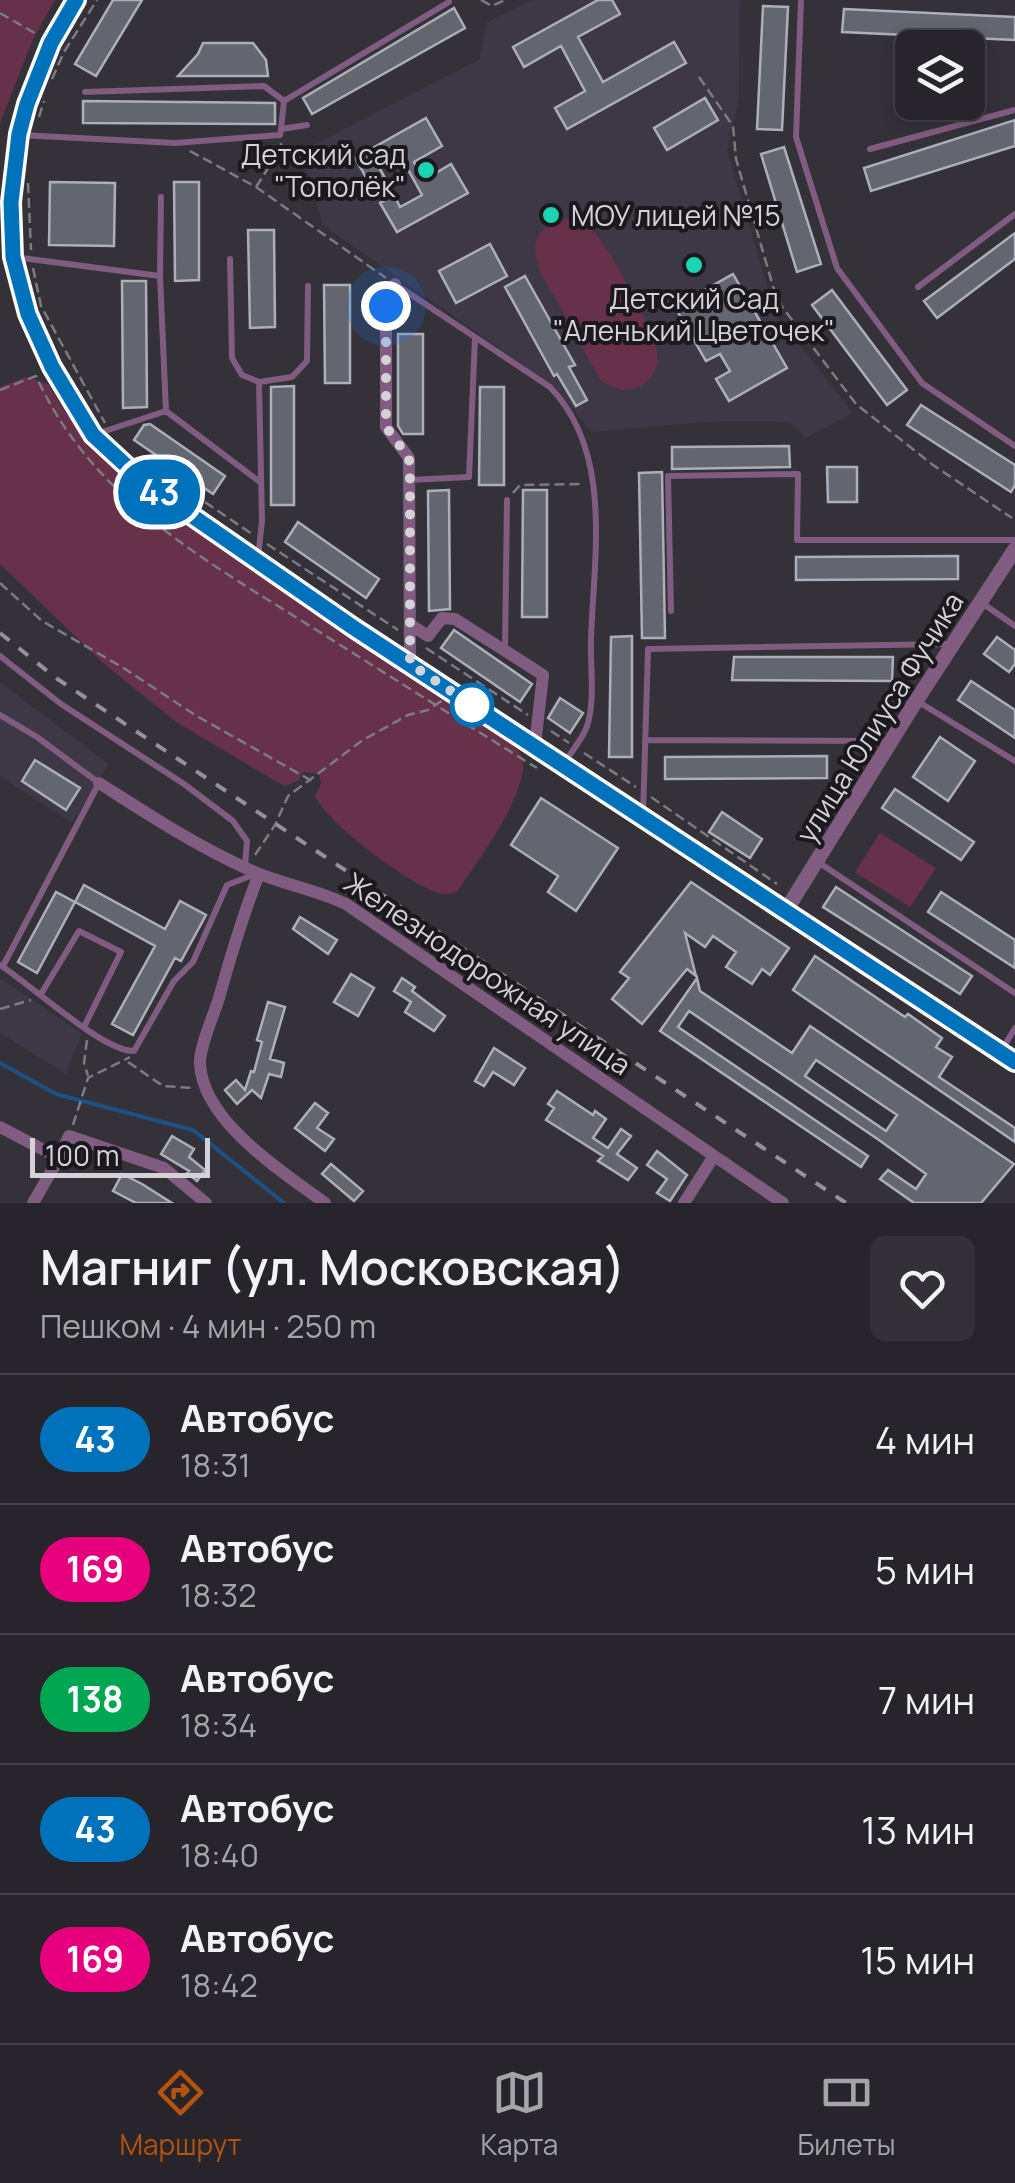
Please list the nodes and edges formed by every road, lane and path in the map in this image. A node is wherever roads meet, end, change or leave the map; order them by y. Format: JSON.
{"nodes":[{"id":1,"x":76,"y":0,"type":"edge"},
{"id":2,"x":97,"y":0,"type":"edge"},
{"id":3,"x":481,"y":0,"type":"edge"},
{"id":4,"x":505,"y":0,"type":"edge"},
{"id":5,"x":801,"y":0,"type":"edge"},
{"id":6,"x":449,"y":2,"type":"edge"},
{"id":7,"x":0,"y":14,"type":"edge"},
{"id":8,"x":40,"y":36,"type":"dead end"},
{"id":9,"x":698,"y":77,"type":"dead end"},
{"id":10,"x":52,"y":79,"type":"dead end"},
{"id":11,"x":47,"y":92,"type":"dead end"},
{"id":12,"x":85,"y":92,"type":"dead end"},
{"id":13,"x":284,"y":101,"type":"junction"},
{"id":14,"x":1015,"y":110,"type":"edge"},
{"id":15,"x":307,"y":125,"type":"dead end"},
{"id":16,"x":281,"y":132,"type":"junction"},
{"id":17,"x":26,"y":135,"type":"junction"},
{"id":18,"x":175,"y":144,"type":"junction"},
{"id":19,"x":870,"y":149,"type":"dead end"},
{"id":20,"x":27,"y":169,"type":"dead end"},
{"id":21,"x":256,"y":186,"type":"junction"},
{"id":22,"x":161,"y":198,"type":"dead end"},
{"id":23,"x":1015,"y":214,"type":"edge"},
{"id":24,"x":13,"y":257,"type":"junction"},
{"id":25,"x":31,"y":259,"type":"junction"},
{"id":26,"x":230,"y":259,"type":"dead end"},
{"id":27,"x":160,"y":276,"type":"junction"},
{"id":28,"x":395,"y":284,"type":"junction"},
{"id":29,"x":308,"y":286,"type":"dead end"},
{"id":30,"x":918,"y":287,"type":"dead end"},
{"id":31,"x":475,"y":338,"type":"junction"},
{"id":32,"x":259,"y":382,"type":"junction"},
{"id":33,"x":0,"y":390,"type":"edge"},
{"id":34,"x":166,"y":411,"type":"junction"},
{"id":35,"x":101,"y":432,"type":"junction"},
{"id":36,"x":1015,"y":446,"type":"edge"},
{"id":37,"x":133,"y":453,"type":"dead end"},
{"id":38,"x":410,"y":480,"type":"junction"},
{"id":39,"x":260,"y":482,"type":"junction"},
{"id":40,"x":593,"y":484,"type":"junction"},
{"id":41,"x":508,"y":500,"type":"joint"},
{"id":42,"x":1012,"y":518,"type":"dead end"},
{"id":43,"x":260,"y":540,"type":"junction"},
{"id":44,"x":1015,"y":540,"type":"edge"},
{"id":45,"x":1015,"y":549,"type":"edge"},
{"id":46,"x":258,"y":560,"type":"junction"},
{"id":47,"x":0,"y":584,"type":"edge"},
{"id":48,"x":981,"y":602,"type":"junction"},
{"id":49,"x":671,"y":610,"type":"dead end"},
{"id":50,"x":1015,"y":626,"type":"edge"},
{"id":51,"x":410,"y":631,"type":"junction"},
{"id":52,"x":954,"y":644,"type":"junction"},
{"id":53,"x":505,"y":651,"type":"junction"},
{"id":54,"x":0,"y":656,"type":"edge"},
{"id":55,"x":410,"y":664,"type":"junction"},
{"id":56,"x":450,"y":691,"type":"junction"},
{"id":57,"x":916,"y":700,"type":"junction"},
{"id":58,"x":437,"y":705,"type":"junction"},
{"id":59,"x":0,"y":716,"type":"edge"},
{"id":60,"x":538,"y":722,"type":"junction"},
{"id":61,"x":646,"y":740,"type":"junction"},
{"id":62,"x":892,"y":741,"type":"junction"},
{"id":63,"x":535,"y":744,"type":"junction"},
{"id":64,"x":574,"y":746,"type":"junction"},
{"id":65,"x":1015,"y":761,"type":"edge"},
{"id":66,"x":564,"y":764,"type":"junction"},
{"id":67,"x":538,"y":768,"type":"dead end"},
{"id":68,"x":312,"y":781,"type":"junction"},
{"id":69,"x":99,"y":783,"type":"junction"},
{"id":70,"x":644,"y":792,"type":"junction"},
{"id":71,"x":642,"y":818,"type":"junction"},
{"id":72,"x":817,"y":861,"type":"junction"},
{"id":73,"x":245,"y":868,"type":"junction"},
{"id":74,"x":259,"y":874,"type":"junction"},
{"id":75,"x":777,"y":884,"type":"dead end"},
{"id":76,"x":785,"y":912,"type":"junction"},
{"id":77,"x":1,"y":965,"type":"edge"},
{"id":78,"x":41,"y":994,"type":"junction"},
{"id":79,"x":1015,"y":994,"type":"edge"},
{"id":80,"x":0,"y":1010,"type":"edge"},
{"id":81,"x":1015,"y":1028,"type":"edge"},
{"id":82,"x":86,"y":1029,"type":"junction"},
{"id":83,"x":134,"y":1051,"type":"junction"},
{"id":84,"x":1008,"y":1057,"type":"edge"},
{"id":85,"x":127,"y":1062,"type":"junction"},
{"id":86,"x":88,"y":1078,"type":"junction"},
{"id":87,"x":207,"y":1090,"type":"junction"},
{"id":88,"x":0,"y":1128,"type":"edge"},
{"id":89,"x":69,"y":1136,"type":"junction"},
{"id":90,"x":714,"y":1156,"type":"junction"},
{"id":91,"x":58,"y":1158,"type":"junction"},
{"id":92,"x":33,"y":1203,"type":"edge"},
{"id":93,"x":206,"y":1203,"type":"edge"},
{"id":94,"x":324,"y":1203,"type":"edge"},
{"id":95,"x":684,"y":1203,"type":"edge"},
{"id":96,"x":783,"y":1203,"type":"edge"}],
"edges":[{"from":1,"to":17,"type":"street"},
{"from":2,"to":10,"type":"path"},
{"from":3,"to":4,"type":"path"},
{"from":5,"to":36,"type":"lane"},
{"from":6,"to":13,"type":"lane"},
{"from":7,"to":8,"type":"path"},
{"from":9,"to":42,"type":"path"},
{"from":11,"to":17,"type":"path"},
{"from":12,"to":13,"type":"lane"},
{"from":13,"to":16,"type":"lane"},
{"from":14,"to":19,"type":"lane"},
{"from":15,"to":16,"type":"lane"},
{"from":16,"to":18,"type":"lane"},
{"from":16,"to":21,"type":"path"},
{"from":17,"to":18,"type":"lane"},
{"from":17,"to":24,"type":"street"},
{"from":18,"to":21,"type":"path"},
{"from":20,"to":25,"type":"path"},
{"from":21,"to":28,"type":"path"},
{"from":22,"to":27,"type":"lane"},
{"from":23,"to":30,"type":"lane"},
{"from":24,"to":25,"type":"lane"},
{"from":24,"to":35,"type":"street"},
{"from":25,"to":27,"type":"lane"},
{"from":25,"to":35,"type":"path"},
{"from":26,"to":32,"type":"lane"},
{"from":27,"to":34,"type":"lane"},
{"from":28,"to":31,"type":"lane"},
{"from":28,"to":38,"type":"street"},
{"from":29,"to":32,"type":"lane"},
{"from":31,"to":38,"type":"lane"},
{"from":31,"to":40,"type":"lane"},
{"from":32,"to":39,"type":"lane"},
{"from":33,"to":58,"type":"path"},
{"from":34,"to":35,"type":"lane"},
{"from":34,"to":39,"type":"lane"},
{"from":35,"to":46,"type":"street"},
{"from":37,"to":43,"type":"path"},
{"from":38,"to":51,"type":"street"},
{"from":39,"to":43,"type":"lane"},
{"from":40,"to":41,"type":"path"},
{"from":40,"to":64,"type":"lane"},
{"from":41,"to":53,"type":"lane"},
{"from":43,"to":46,"type":"lane"},
{"from":43,"to":51,"type":"path"},
{"from":44,"to":49,"type":"lane"},
{"from":45,"to":48,"type":"street","name":"улица Юлиуса Фучика"},
{"from":46,"to":55,"type":"street"},
{"from":47,"to":68,"type":"path"},
{"from":48,"to":50,"type":"lane"},
{"from":48,"to":52,"type":"street","name":"улица Юлиуса Фучика"},
{"from":51,"to":53,"type":"street"},
{"from":51,"to":55,"type":"street"},
{"from":51,"to":60,"type":"path"},
{"from":52,"to":57,"type":"street","name":"улица Юлиуса Фучика"},
{"from":52,"to":61,"type":"lane"},
{"from":53,"to":60,"type":"street"},
{"from":54,"to":73,"type":"lane"},
{"from":55,"to":56,"type":"street"},
{"from":56,"to":58,"type":"path"},
{"from":56,"to":63,"type":"street"},
{"from":57,"to":62,"type":"street","name":"улица Юлиуса Фучика"},
{"from":57,"to":65,"type":"lane"},
{"from":58,"to":67,"type":"path"},
{"from":58,"to":68,"type":"path"},
{"from":59,"to":69,"type":"lane"},
{"from":60,"to":63,"type":"street"},
{"from":60,"to":64,"type":"path"},
{"from":61,"to":62,"type":"lane"},
{"from":61,"to":70,"type":"lane"},
{"from":62,"to":72,"type":"street","name":"улица Юлиуса Фучика"},
{"from":63,"to":66,"type":"street"},
{"from":64,"to":66,"type":"lane"},
{"from":64,"to":70,"type":"path"},
{"from":66,"to":71,"type":"street"},
{"from":68,"to":73,"type":"path"},
{"from":69,"to":73,"type":"street","name":"Железнодорожная улица"},
{"from":69,"to":77,"type":"lane"},
{"from":70,"to":71,"type":"lane"},
{"from":70,"to":75,"type":"path"},
{"from":71,"to":76,"type":"street"},
{"from":72,"to":76,"type":"street","name":"улица Юлиуса Фучика"},
{"from":72,"to":79,"type":"lane"},
{"from":73,"to":74,"type":"street","name":"Железнодорожная улица"},
{"from":74,"to":83,"type":"lane"},
{"from":74,"to":87,"type":"street"},
{"from":74,"to":90,"type":"street","name":"Железнодорожная улица"},
{"from":76,"to":84,"type":"street"},
{"from":77,"to":78,"type":"lane"},
{"from":78,"to":80,"type":"path"},
{"from":78,"to":82,"type":"lane"},
{"from":78,"to":82,"type":"lane"},
{"from":81,"to":84,"type":"lane"},
{"from":82,"to":83,"type":"lane"},
{"from":82,"to":86,"type":"path"},
{"from":83,"to":85,"type":"path"},
{"from":85,"to":86,"type":"path"},
{"from":85,"to":87,"type":"path"},
{"from":86,"to":89,"type":"path"},
{"from":87,"to":94,"type":"street"},
{"from":88,"to":91,"type":"street"},
{"from":89,"to":91,"type":"street"},
{"from":89,"to":93,"type":"street"},
{"from":90,"to":95,"type":"street"},
{"from":90,"to":96,"type":"street","name":"Железнодорожная улица"},
{"from":91,"to":92,"type":"street"}]}
